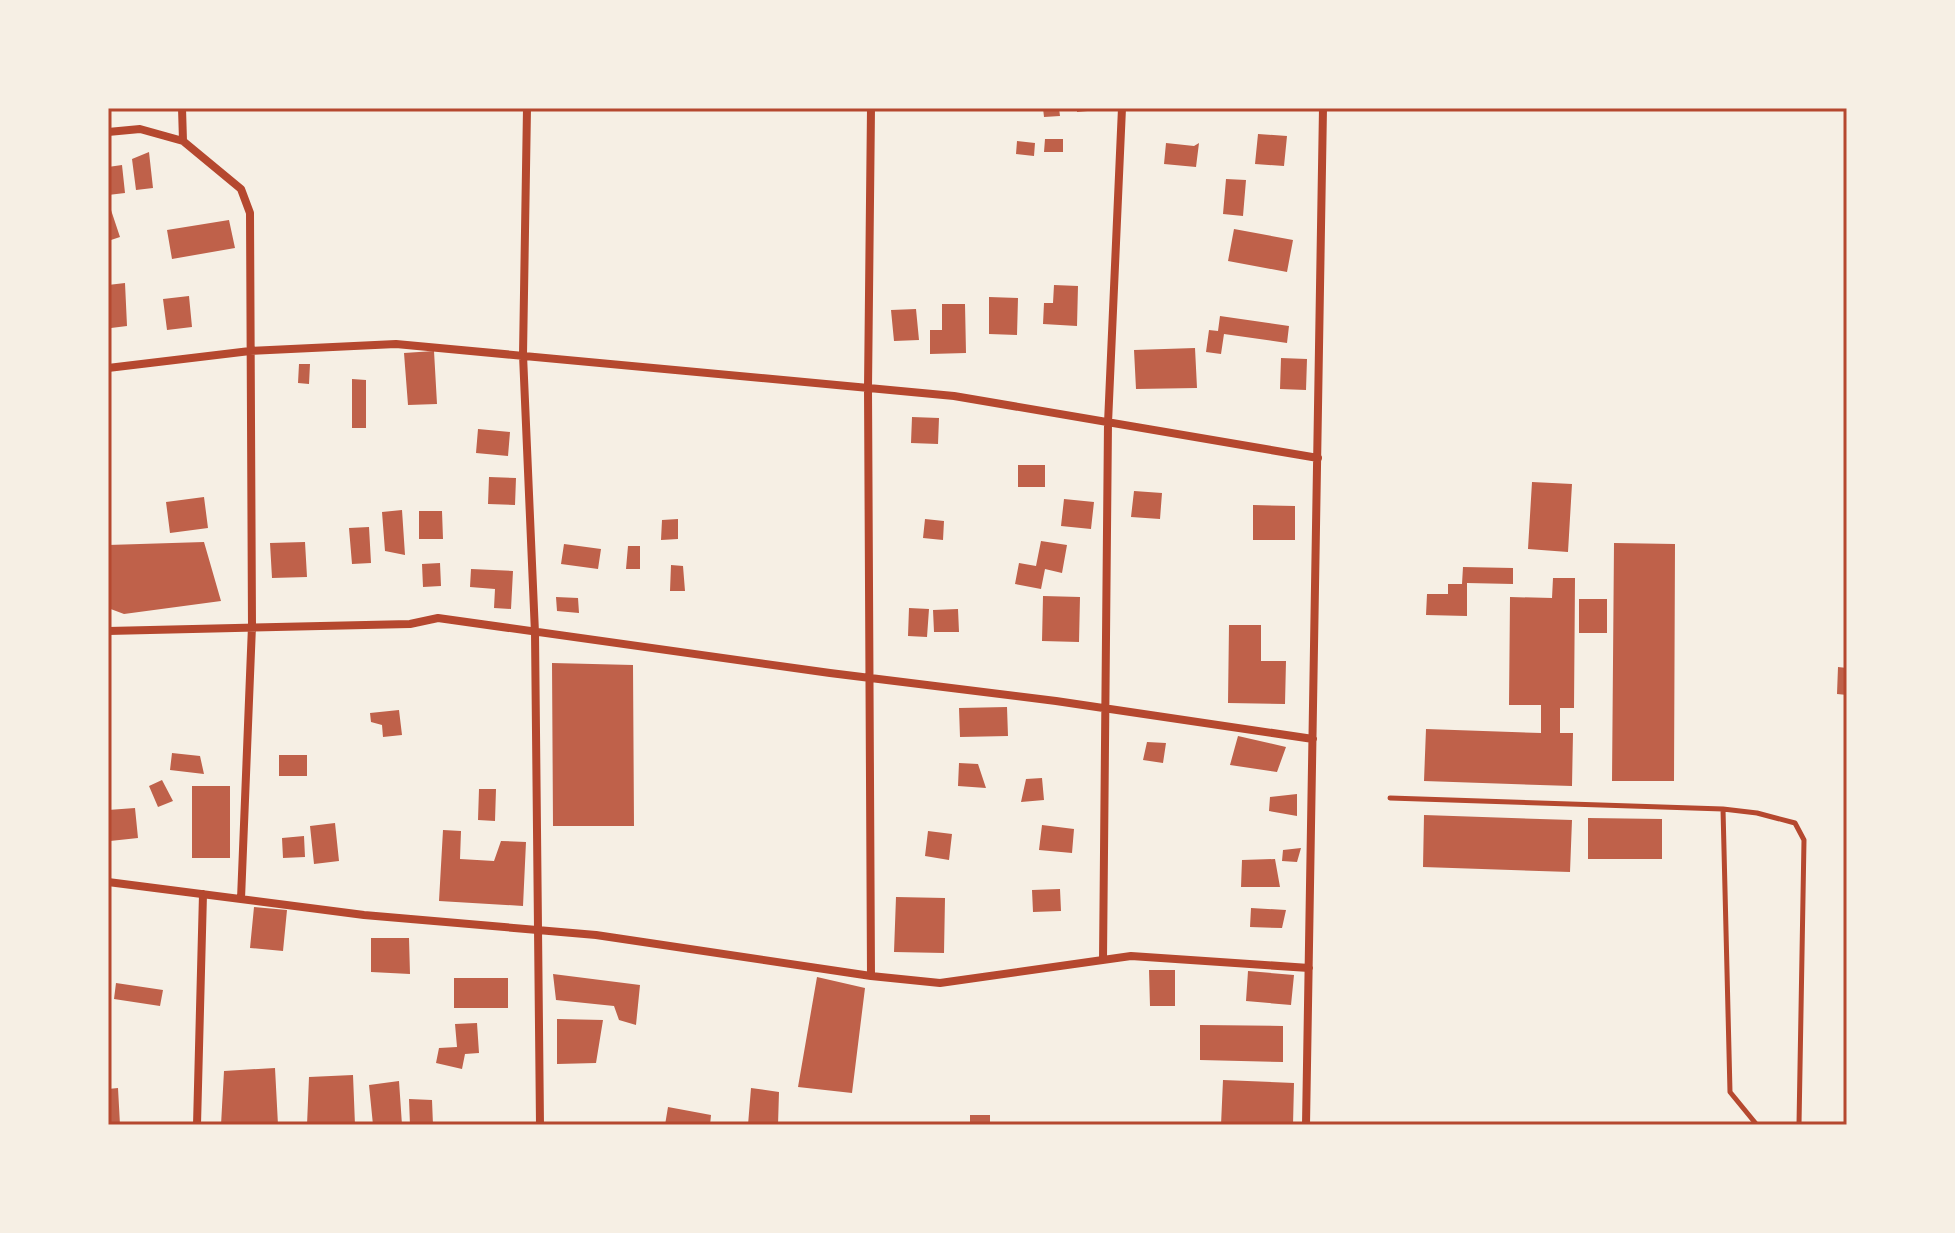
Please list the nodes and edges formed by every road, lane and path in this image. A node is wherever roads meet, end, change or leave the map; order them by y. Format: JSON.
{"nodes":[{"id":1,"x":182,"y":108,"type":"edge"},
{"id":2,"x":527,"y":108,"type":"edge"},
{"id":3,"x":871,"y":108,"type":"edge"},
{"id":4,"x":1122,"y":108,"type":"edge"},
{"id":5,"x":1323,"y":108,"type":"edge"},
{"id":6,"x":108,"y":132,"type":"edge"},
{"id":7,"x":183,"y":141,"type":"junction"},
{"id":8,"x":250,"y":351,"type":"junction"},
{"id":9,"x":523,"y":355,"type":"junction"},
{"id":10,"x":108,"y":368,"type":"edge"},
{"id":11,"x":868,"y":388,"type":"junction"},
{"id":12,"x":1108,"y":423,"type":"junction"},
{"id":13,"x":1318,"y":458,"type":"junction"},
{"id":14,"x":252,"y":626,"type":"junction"},
{"id":15,"x":108,"y":631,"type":"edge"},
{"id":16,"x":535,"y":633,"type":"junction"},
{"id":17,"x":869,"y":677,"type":"junction"},
{"id":18,"x":1104,"y":708,"type":"junction"},
{"id":19,"x":1313,"y":739,"type":"junction"},
{"id":20,"x":1390,"y":798,"type":"dead end"},
{"id":21,"x":1723,"y":809,"type":"junction"},
{"id":22,"x":108,"y":882,"type":"edge"},
{"id":23,"x":203,"y":894,"type":"junction"},
{"id":24,"x":241,"y":899,"type":"junction"},
{"id":25,"x":538,"y":930,"type":"junction"},
{"id":26,"x":1103,"y":960,"type":"junction"},
{"id":27,"x":1309,"y":968,"type":"junction"},
{"id":28,"x":871,"y":976,"type":"junction"},
{"id":29,"x":197,"y":1125,"type":"edge"},
{"id":30,"x":540,"y":1125,"type":"edge"},
{"id":31,"x":1306,"y":1125,"type":"edge"},
{"id":32,"x":1757,"y":1125,"type":"edge"},
{"id":33,"x":1799,"y":1125,"type":"edge"}],
"edges":[{"from":1,"to":7,"type":"street"},
{"from":2,"to":9,"type":"street"},
{"from":3,"to":11,"type":"street"},
{"from":4,"to":12,"type":"street"},
{"from":5,"to":13,"type":"street"},
{"from":6,"to":7,"type":"street"},
{"from":7,"to":8,"type":"street"},
{"from":8,"to":9,"type":"street"},
{"from":8,"to":10,"type":"street"},
{"from":8,"to":14,"type":"street"},
{"from":9,"to":11,"type":"street"},
{"from":9,"to":16,"type":"street"},
{"from":11,"to":12,"type":"street"},
{"from":11,"to":17,"type":"street"},
{"from":12,"to":13,"type":"street"},
{"from":12,"to":18,"type":"street"},
{"from":13,"to":19,"type":"street"},
{"from":14,"to":15,"type":"street"},
{"from":14,"to":16,"type":"street"},
{"from":14,"to":24,"type":"street"},
{"from":16,"to":17,"type":"street"},
{"from":16,"to":25,"type":"street"},
{"from":17,"to":18,"type":"street"},
{"from":17,"to":28,"type":"street"},
{"from":18,"to":19,"type":"street"},
{"from":18,"to":26,"type":"street"},
{"from":19,"to":27,"type":"street"},
{"from":20,"to":21,"type":"lane"},
{"from":21,"to":32,"type":"lane"},
{"from":21,"to":33,"type":"lane"},
{"from":22,"to":23,"type":"street"},
{"from":23,"to":24,"type":"street"},
{"from":23,"to":29,"type":"street"},
{"from":24,"to":25,"type":"street"},
{"from":25,"to":28,"type":"street"},
{"from":25,"to":30,"type":"street"},
{"from":26,"to":27,"type":"street"},
{"from":26,"to":28,"type":"street"},
{"from":27,"to":31,"type":"street"}]}
